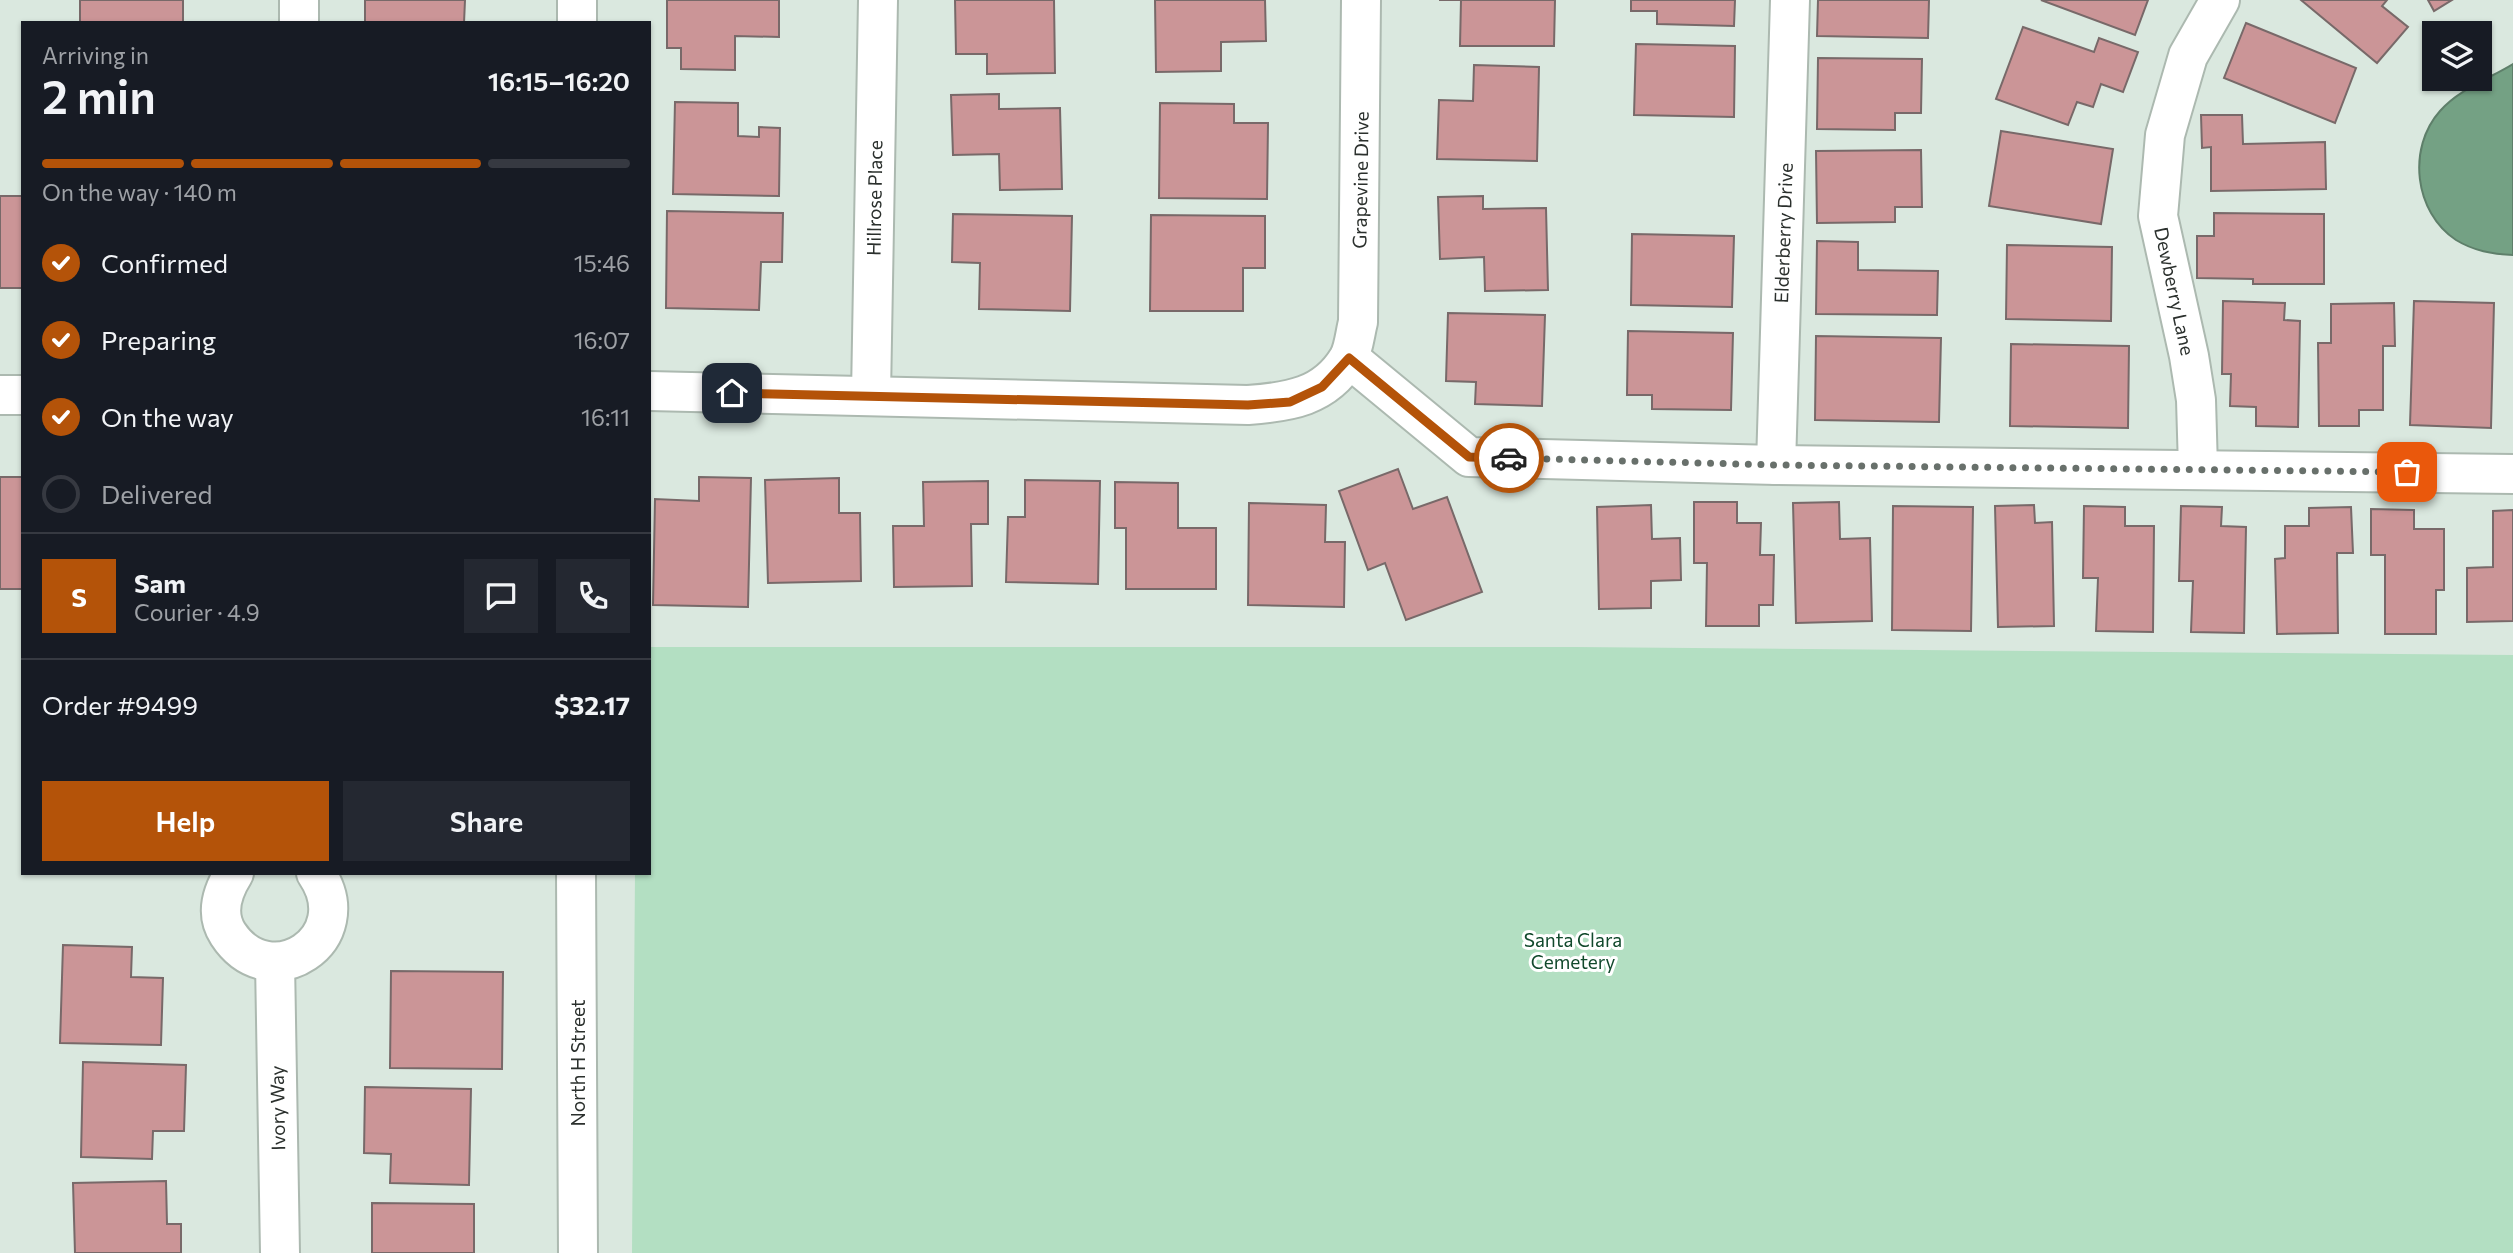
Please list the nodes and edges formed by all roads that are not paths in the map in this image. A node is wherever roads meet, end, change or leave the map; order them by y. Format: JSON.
{"nodes":[{"id":1,"x":299,"y":0,"type":"edge"},
{"id":2,"x":577,"y":0,"type":"edge"},
{"id":3,"x":878,"y":0,"type":"edge"},
{"id":4,"x":1361,"y":0,"type":"edge"},
{"id":5,"x":1790,"y":0,"type":"edge"},
{"id":6,"x":2220,"y":0,"type":"edge"},
{"id":7,"x":299,"y":21,"type":"edge"},
{"id":8,"x":577,"y":21,"type":"edge"},
{"id":9,"x":1349,"y":358,"type":"junction"},
{"id":10,"x":651,"y":391,"type":"edge"},
{"id":11,"x":0,"y":395,"type":"edge"},
{"id":12,"x":21,"y":395,"type":"edge"},
{"id":13,"x":871,"y":396,"type":"junction"},
{"id":14,"x":1776,"y":465,"type":"junction"},
{"id":15,"x":2198,"y":468,"type":"junction"},
{"id":16,"x":2513,"y":474,"type":"edge"},
{"id":17,"x":233,"y":875,"type":"edge"},
{"id":18,"x":317,"y":875,"type":"edge"},
{"id":19,"x":576,"y":875,"type":"edge"},
{"id":20,"x":275,"y":962,"type":"junction"},
{"id":21,"x":279,"y":1253,"type":"edge"},
{"id":22,"x":578,"y":1253,"type":"edge"}],
"edges":[{"from":1,"to":7,"type":"street"},
{"from":2,"to":8,"type":"street"},
{"from":3,"to":13,"type":"street","name":"Hillrose Place"},
{"from":4,"to":9,"type":"street","name":"Grapevine Drive"},
{"from":5,"to":14,"type":"street","name":"Elderberry Drive"},
{"from":6,"to":15,"type":"street","name":"Dewberry Lane"},
{"from":9,"to":13,"type":"street"},
{"from":9,"to":14,"type":"street"},
{"from":10,"to":13,"type":"street"},
{"from":11,"to":12,"type":"street"},
{"from":14,"to":15,"type":"street"},
{"from":15,"to":16,"type":"street"},
{"from":17,"to":20,"type":"street"},
{"from":18,"to":20,"type":"street"},
{"from":19,"to":22,"type":"street","name":"North H Street"},
{"from":20,"to":21,"type":"street","name":"Ivory Way"}]}
